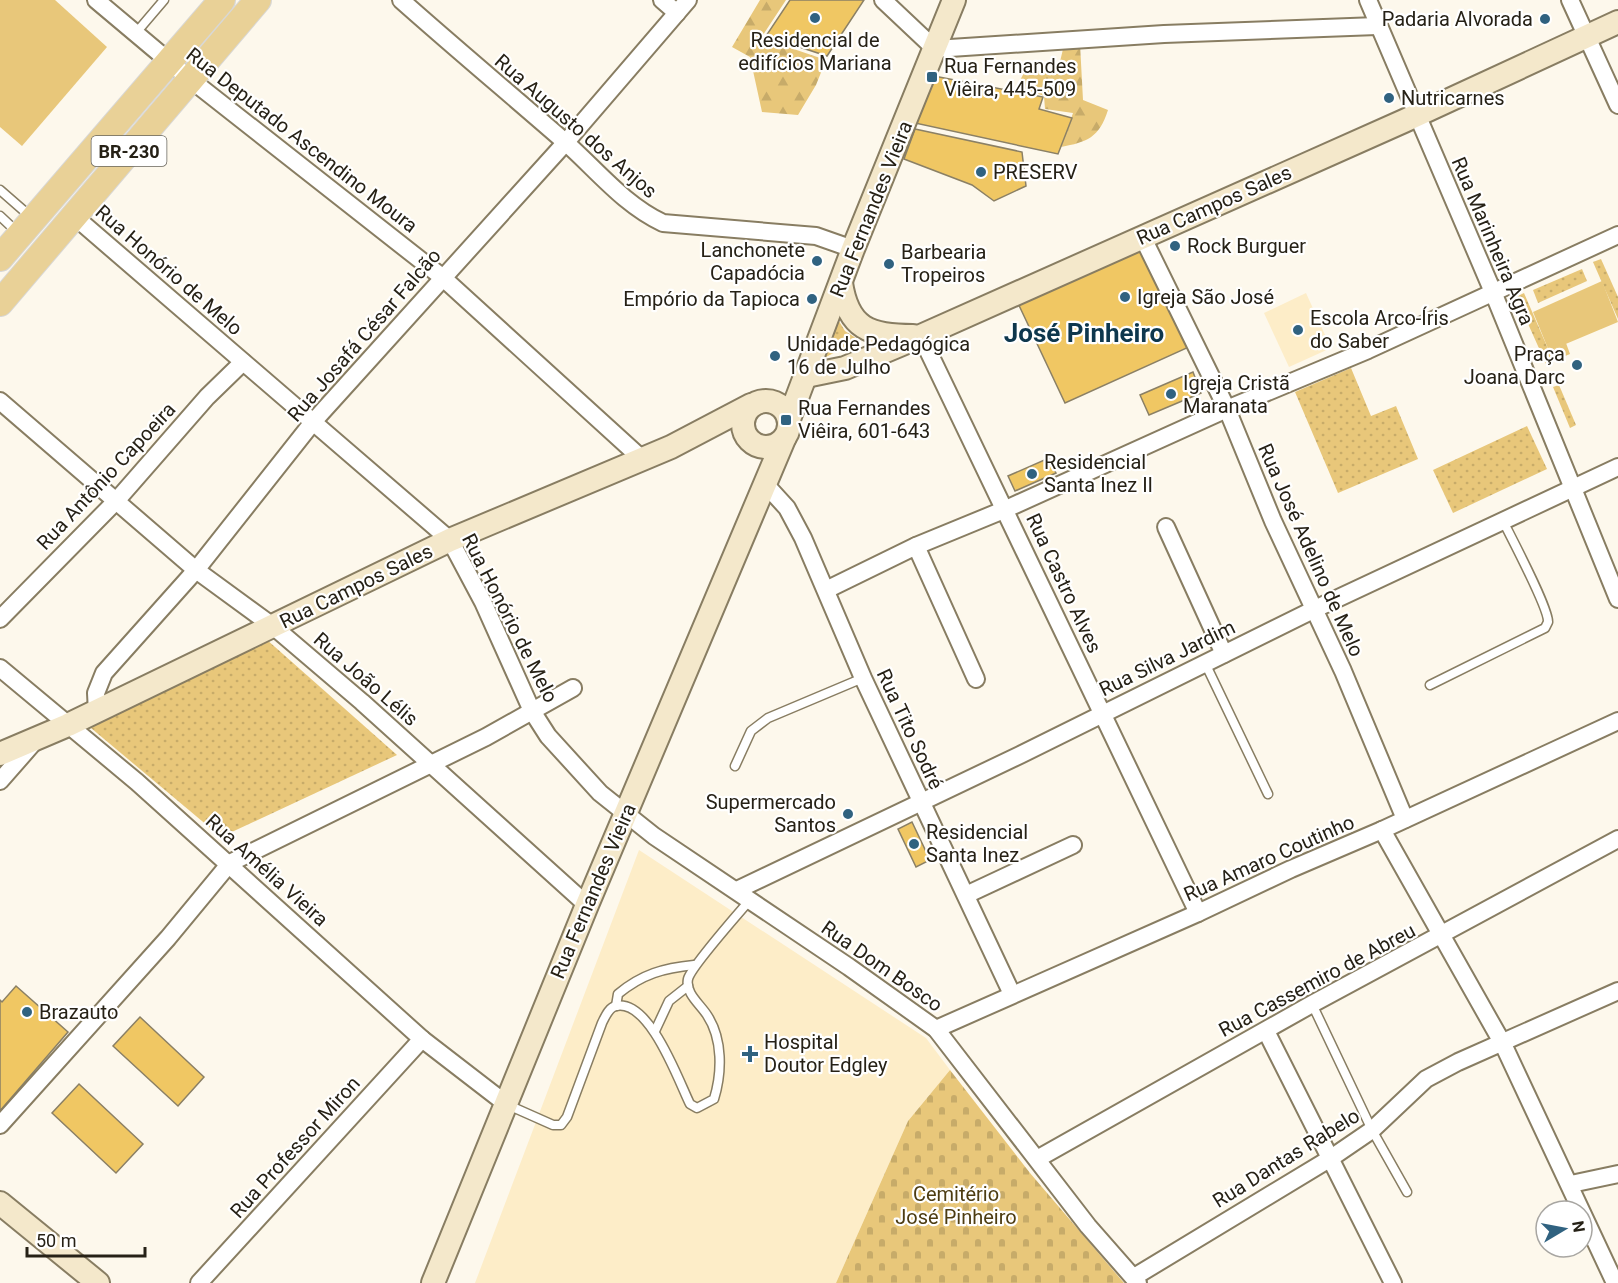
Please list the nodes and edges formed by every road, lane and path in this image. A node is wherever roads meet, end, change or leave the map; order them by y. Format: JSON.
{"nodes":[{"id":1,"x":96,"y":0,"type":"edge"},
{"id":2,"x":164,"y":0,"type":"edge"},
{"id":3,"x":222,"y":0,"type":"edge"},
{"id":4,"x":258,"y":0,"type":"edge"},
{"id":5,"x":401,"y":0,"type":"edge"},
{"id":6,"x":662,"y":0,"type":"edge"},
{"id":7,"x":688,"y":0,"type":"edge"},
{"id":8,"x":883,"y":0,"type":"edge"},
{"id":9,"x":954,"y":0,"type":"edge"},
{"id":10,"x":1368,"y":0,"type":"edge"},
{"id":11,"x":1570,"y":0,"type":"edge"},
{"id":12,"x":677,"y":14,"type":"junction"},
{"id":13,"x":1618,"y":22,"type":"edge"},
{"id":14,"x":1377,"y":26,"type":"junction"},
{"id":15,"x":135,"y":34,"type":"junction"},
{"id":16,"x":1586,"y":37,"type":"junction"},
{"id":17,"x":935,"y":49,"type":"junction"},
{"id":18,"x":168,"y":62,"type":"junction"},
{"id":19,"x":189,"y":79,"type":"junction"},
{"id":20,"x":1618,"y":105,"type":"edge"},
{"id":21,"x":1416,"y":115,"type":"junction"},
{"id":22,"x":566,"y":142,"type":"junction"},
{"id":23,"x":0,"y":190,"type":"edge"},
{"id":24,"x":0,"y":216,"type":"edge"},
{"id":25,"x":74,"y":216,"type":"junction"},
{"id":26,"x":26,"y":227,"type":"junction"},
{"id":27,"x":1618,"y":235,"type":"edge"},
{"id":28,"x":1142,"y":236,"type":"junction"},
{"id":29,"x":853,"y":249,"type":"junction"},
{"id":30,"x":0,"y":258,"type":"edge"},
{"id":31,"x":442,"y":277,"type":"junction"},
{"id":32,"x":841,"y":283,"type":"junction"},
{"id":33,"x":1493,"y":292,"type":"junction"},
{"id":34,"x":0,"y":303,"type":"edge"},
{"id":35,"x":921,"y":336,"type":"junction"},
{"id":36,"x":243,"y":362,"type":"junction"},
{"id":37,"x":805,"y":378,"type":"junction"},
{"id":38,"x":0,"y":401,"type":"edge"},
{"id":39,"x":756,"y":403,"type":"junction"},
{"id":40,"x":1227,"y":409,"type":"junction"},
{"id":41,"x":314,"y":422,"type":"junction"},
{"id":42,"x":713,"y":423,"type":"junction"},
{"id":43,"x":786,"y":429,"type":"junction"},
{"id":44,"x":748,"y":436,"type":"junction"},
{"id":45,"x":642,"y":459,"type":"junction"},
{"id":46,"x":1618,"y":467,"type":"edge"},
{"id":47,"x":1574,"y":488,"type":"junction"},
{"id":48,"x":761,"y":492,"type":"junction"},
{"id":49,"x":117,"y":501,"type":"junction"},
{"id":50,"x":1006,"y":509,"type":"junction"},
{"id":51,"x":1503,"y":521,"type":"junction"},
{"id":52,"x":1166,"y":526,"type":"dead end"},
{"id":53,"x":450,"y":540,"type":"junction"},
{"id":54,"x":916,"y":546,"type":"junction"},
{"id":55,"x":196,"y":570,"type":"junction"},
{"id":56,"x":826,"y":590,"type":"junction"},
{"id":57,"x":1618,"y":599,"type":"edge"},
{"id":58,"x":1315,"y":609,"type":"junction"},
{"id":59,"x":0,"y":619,"type":"edge"},
{"id":60,"x":274,"y":627,"type":"junction"},
{"id":61,"x":1224,"y":654,"type":"junction"},
{"id":62,"x":1205,"y":663,"type":"junction"},
{"id":63,"x":0,"y":668,"type":"edge"},
{"id":64,"x":863,"y":678,"type":"junction"},
{"id":65,"x":976,"y":679,"type":"dead end"},
{"id":66,"x":1430,"y":685,"type":"dead end"},
{"id":67,"x":573,"y":688,"type":"dead end"},
{"id":68,"x":532,"y":711,"type":"junction"},
{"id":69,"x":96,"y":712,"type":"junction"},
{"id":70,"x":1103,"y":712,"type":"junction"},
{"id":71,"x":1618,"y":721,"type":"edge"},
{"id":72,"x":68,"y":726,"type":"junction"},
{"id":73,"x":41,"y":735,"type":"junction"},
{"id":74,"x":0,"y":754,"type":"edge"},
{"id":75,"x":429,"y":762,"type":"junction"},
{"id":76,"x":735,"y":766,"type":"dead end"},
{"id":77,"x":0,"y":781,"type":"edge"},
{"id":78,"x":1268,"y":794,"type":"dead end"},
{"id":79,"x":921,"y":804,"type":"junction"},
{"id":80,"x":626,"y":813,"type":"junction"},
{"id":81,"x":1405,"y":819,"type":"junction"},
{"id":82,"x":1382,"y":830,"type":"junction"},
{"id":83,"x":1618,"y":839,"type":"edge"},
{"id":84,"x":1073,"y":845,"type":"dead end"},
{"id":85,"x":230,"y":863,"type":"junction"},
{"id":86,"x":743,"y":895,"type":"junction"},
{"id":87,"x":966,"y":895,"type":"junction"},
{"id":88,"x":587,"y":905,"type":"junction"},
{"id":89,"x":1198,"y":913,"type":"junction"},
{"id":90,"x":1440,"y":937,"type":"junction"},
{"id":91,"x":694,"y":965,"type":"junction"},
{"id":92,"x":688,"y":986,"type":"junction"},
{"id":93,"x":1618,"y":991,"type":"edge"},
{"id":94,"x":1011,"y":994,"type":"junction"},
{"id":95,"x":1312,"y":1004,"type":"junction"},
{"id":96,"x":616,"y":1006,"type":"junction"},
{"id":97,"x":936,"y":1029,"type":"junction"},
{"id":98,"x":656,"y":1031,"type":"junction"},
{"id":99,"x":1266,"y":1031,"type":"junction"},
{"id":100,"x":422,"y":1040,"type":"junction"},
{"id":101,"x":1503,"y":1044,"type":"junction"},
{"id":102,"x":505,"y":1103,"type":"junction"},
{"id":103,"x":0,"y":1125,"type":"edge"},
{"id":104,"x":1372,"y":1130,"type":"junction"},
{"id":105,"x":1331,"y":1158,"type":"junction"},
{"id":106,"x":1037,"y":1159,"type":"junction"},
{"id":107,"x":1618,"y":1174,"type":"edge"},
{"id":108,"x":1571,"y":1184,"type":"junction"},
{"id":109,"x":1407,"y":1192,"type":"dead end"},
{"id":110,"x":0,"y":1203,"type":"edge"},
{"id":111,"x":1136,"y":1280,"type":"edge"},
{"id":112,"x":98,"y":1283,"type":"edge"},
{"id":113,"x":199,"y":1283,"type":"edge"},
{"id":114,"x":433,"y":1283,"type":"edge"},
{"id":115,"x":1393,"y":1283,"type":"edge"},
{"id":116,"x":1615,"y":1283,"type":"edge"}],
"edges":[{"from":1,"to":15,"type":"street","name":"Rua Deputado Ascendino Moura"},
{"from":2,"to":15,"type":"lane"},
{"from":3,"to":18,"type":"main road","number":"BR-230"},
{"from":4,"to":19,"type":"main road","number":"BR-230"},
{"from":5,"to":22,"type":"street","name":"Rua Augusto dos Anjos"},
{"from":6,"to":12,"type":"street"},
{"from":7,"to":12,"type":"street","name":"Rua Josafá César Falcão"},
{"from":8,"to":17,"type":"street"},
{"from":9,"to":17,"type":"street","name":"Rua Fernandes Vieira"},
{"from":10,"to":14,"type":"street","name":"Rua Marinheira Agra"},
{"from":11,"to":16,"type":"street"},
{"from":12,"to":22,"type":"street","name":"Rua Josafá César Falcão"},
{"from":13,"to":16,"type":"street","name":"Rua Campos Sales"},
{"from":14,"to":17,"type":"street"},
{"from":14,"to":21,"type":"street","name":"Rua Marinheira Agra"},
{"from":15,"to":18,"type":"street","name":"Rua Deputado Ascendino Moura"},
{"from":16,"to":20,"type":"street"},
{"from":16,"to":21,"type":"street","name":"Rua Campos Sales"},
{"from":17,"to":29,"type":"street","name":"Rua Fernandes Vieira"},
{"from":18,"to":19,"type":"street","name":"Rua Deputado Ascendino Moura"},
{"from":18,"to":26,"type":"main road","number":"BR-230"},
{"from":19,"to":25,"type":"main road","number":"BR-230"},
{"from":19,"to":31,"type":"street","name":"Rua Deputado Ascendino Moura"},
{"from":21,"to":28,"type":"street","name":"Rua Campos Sales"},
{"from":21,"to":33,"type":"street","name":"Rua Marinheira Agra"},
{"from":22,"to":29,"type":"street","name":"Rua Augusto dos Anjos"},
{"from":22,"to":31,"type":"street","name":"Rua Josafá César Falcão"},
{"from":23,"to":26,"type":"lane"},
{"from":24,"to":26,"type":"lane"},
{"from":25,"to":34,"type":"main road","number":"BR-230"},
{"from":25,"to":36,"type":"street","name":"Rua Honório de Melo"},
{"from":26,"to":30,"type":"main road","number":"BR-230"},
{"from":27,"to":33,"type":"street"},
{"from":28,"to":35,"type":"street","name":"Rua Campos Sales"},
{"from":28,"to":40,"type":"street","name":"Rua José Adelino de Melo"},
{"from":29,"to":32,"type":"street","name":"Rua Fernandes Vieira"},
{"from":31,"to":41,"type":"street","name":"Rua Josafá César Falcão"},
{"from":31,"to":45,"type":"street","name":"Rua Deputado Ascendino Moura"},
{"from":32,"to":35,"type":"street"},
{"from":32,"to":37,"type":"street","name":"Rua Fernandes Vieira"},
{"from":33,"to":40,"type":"street"},
{"from":33,"to":47,"type":"street","name":"Rua Marinheira Agra"},
{"from":35,"to":37,"type":"street","name":"Rua Campos Sales"},
{"from":35,"to":50,"type":"street","name":"Rua Castro Alves"},
{"from":36,"to":41,"type":"street","name":"Rua Honório de Melo"},
{"from":36,"to":49,"type":"street","name":"Rua Antônio Capoeira"},
{"from":37,"to":39,"type":"street","name":"Rua Campos Sales"},
{"from":37,"to":43,"type":"street","name":"Rua Fernandes Vieira"},
{"from":38,"to":49,"type":"street","name":"Rua João Lélis"},
{"from":39,"to":42,"type":"street","name":"Rua Campos Sales"},
{"from":39,"to":43,"type":"street"},
{"from":39,"to":44,"type":"street"},
{"from":40,"to":50,"type":"street"},
{"from":40,"to":58,"type":"street","name":"Rua José Adelino de Melo"},
{"from":41,"to":53,"type":"street","name":"Rua Honório de Melo"},
{"from":41,"to":55,"type":"street","name":"Rua Josafá César Falcão"},
{"from":42,"to":44,"type":"street"},
{"from":42,"to":45,"type":"street","name":"Rua Campos Sales"},
{"from":43,"to":44,"type":"street"},
{"from":43,"to":48,"type":"street","name":"Rua Fernandes Vieira"},
{"from":44,"to":48,"type":"street","name":"Rua Fernandes Vieira"},
{"from":45,"to":53,"type":"street","name":"Rua Campos Sales"},
{"from":46,"to":47,"type":"street","name":"Rua Silva Jardim"},
{"from":47,"to":51,"type":"street","name":"Rua Silva Jardim"},
{"from":47,"to":57,"type":"street","name":"Rua Marinheira Agra"},
{"from":48,"to":56,"type":"street","name":"Rua Tito Sodré"},
{"from":48,"to":80,"type":"street","name":"Rua Fernandes Vieira"},
{"from":49,"to":55,"type":"street","name":"Rua João Lélis"},
{"from":49,"to":59,"type":"street","name":"Rua Antônio Capoeira"},
{"from":50,"to":54,"type":"street"},
{"from":50,"to":70,"type":"street","name":"Rua Castro Alves"},
{"from":51,"to":58,"type":"street","name":"Rua Silva Jardim"},
{"from":51,"to":66,"type":"lane"},
{"from":52,"to":61,"type":"street"},
{"from":53,"to":60,"type":"street","name":"Rua Campos Sales"},
{"from":53,"to":68,"type":"street","name":"Rua Honório de Melo"},
{"from":54,"to":56,"type":"street"},
{"from":54,"to":65,"type":"street"},
{"from":55,"to":60,"type":"street","name":"Rua João Lélis"},
{"from":55,"to":69,"type":"street","name":"Rua Josafá César Falcão"},
{"from":56,"to":64,"type":"street","name":"Rua Tito Sodré"},
{"from":58,"to":61,"type":"street","name":"Rua Silva Jardim"},
{"from":58,"to":81,"type":"street","name":"Rua José Adelino de Melo"},
{"from":60,"to":69,"type":"street","name":"Rua Campos Sales"},
{"from":60,"to":75,"type":"street","name":"Rua João Lélis"},
{"from":61,"to":62,"type":"street","name":"Rua Silva Jardim"},
{"from":62,"to":70,"type":"street","name":"Rua Silva Jardim"},
{"from":62,"to":78,"type":"lane"},
{"from":63,"to":72,"type":"street","name":"Rua Amélia Vieira"},
{"from":64,"to":76,"type":"lane"},
{"from":64,"to":79,"type":"street","name":"Rua Tito Sodré"},
{"from":67,"to":68,"type":"street"},
{"from":68,"to":75,"type":"street"},
{"from":68,"to":80,"type":"street","name":"Rua Honório de Melo"},
{"from":69,"to":72,"type":"street","name":"Rua Campos Sales"},
{"from":70,"to":79,"type":"street","name":"Rua Silva Jardim"},
{"from":70,"to":89,"type":"street","name":"Rua Castro Alves"},
{"from":71,"to":81,"type":"street","name":"Rua Amaro Coutinho"},
{"from":72,"to":73,"type":"street","name":"Rua Campos Sales"},
{"from":72,"to":85,"type":"street","name":"Rua Amélia Vieira"},
{"from":73,"to":74,"type":"street","name":"Rua Campos Sales"},
{"from":73,"to":77,"type":"street"},
{"from":75,"to":85,"type":"street"},
{"from":75,"to":88,"type":"street","name":"Rua João Lélis"},
{"from":79,"to":86,"type":"street","name":"Rua Silva Jardim"},
{"from":79,"to":87,"type":"street","name":"Rua Tito Sodré"},
{"from":80,"to":86,"type":"street","name":"Rua Dom Bosco"},
{"from":80,"to":88,"type":"street","name":"Rua Fernandes Vieira"},
{"from":81,"to":82,"type":"street","name":"Rua Amaro Coutinho"},
{"from":82,"to":89,"type":"street","name":"Rua Amaro Coutinho"},
{"from":82,"to":90,"type":"street"},
{"from":83,"to":90,"type":"street","name":"Rua Cassemiro de Abreu"},
{"from":84,"to":87,"type":"street"},
{"from":85,"to":100,"type":"street","name":"Rua Amélia Vieira"},
{"from":85,"to":103,"type":"street"},
{"from":86,"to":91,"type":"lane"},
{"from":86,"to":97,"type":"street","name":"Rua Dom Bosco"},
{"from":87,"to":94,"type":"street","name":"Rua Tito Sodré"},
{"from":88,"to":102,"type":"street","name":"Rua Fernandes Vieira"},
{"from":89,"to":94,"type":"street","name":"Rua Amaro Coutinho"},
{"from":90,"to":95,"type":"street","name":"Rua Cassemiro de Abreu"},
{"from":90,"to":101,"type":"street"},
{"from":91,"to":92,"type":"lane"},
{"from":91,"to":96,"type":"lane"},
{"from":92,"to":98,"type":"lane"},
{"from":92,"to":98,"type":"lane"},
{"from":93,"to":101,"type":"street","name":"Rua Dantas Rabelo"},
{"from":94,"to":97,"type":"street","name":"Rua Amaro Coutinho"},
{"from":95,"to":99,"type":"street","name":"Rua Cassemiro de Abreu"},
{"from":95,"to":104,"type":"lane"},
{"from":96,"to":98,"type":"lane"},
{"from":96,"to":102,"type":"lane"},
{"from":97,"to":106,"type":"street","name":"Rua Dom Bosco"},
{"from":99,"to":105,"type":"street"},
{"from":99,"to":106,"type":"street","name":"Rua Cassemiro de Abreu"},
{"from":100,"to":102,"type":"street","name":"Rua Amélia Vieira"},
{"from":100,"to":113,"type":"street","name":"Rua Professor Miron"},
{"from":101,"to":104,"type":"street","name":"Rua Dantas Rabelo"},
{"from":101,"to":108,"type":"street"},
{"from":102,"to":114,"type":"street","name":"Rua Fernandes Vieira"},
{"from":104,"to":105,"type":"street","name":"Rua Dantas Rabelo"},
{"from":104,"to":109,"type":"lane"},
{"from":105,"to":111,"type":"street","name":"Rua Dantas Rabelo"},
{"from":105,"to":115,"type":"street"},
{"from":106,"to":111,"type":"street","name":"Rua Dom Bosco"},
{"from":107,"to":108,"type":"street"},
{"from":108,"to":116,"type":"street"},
{"from":110,"to":112,"type":"street"}]}
